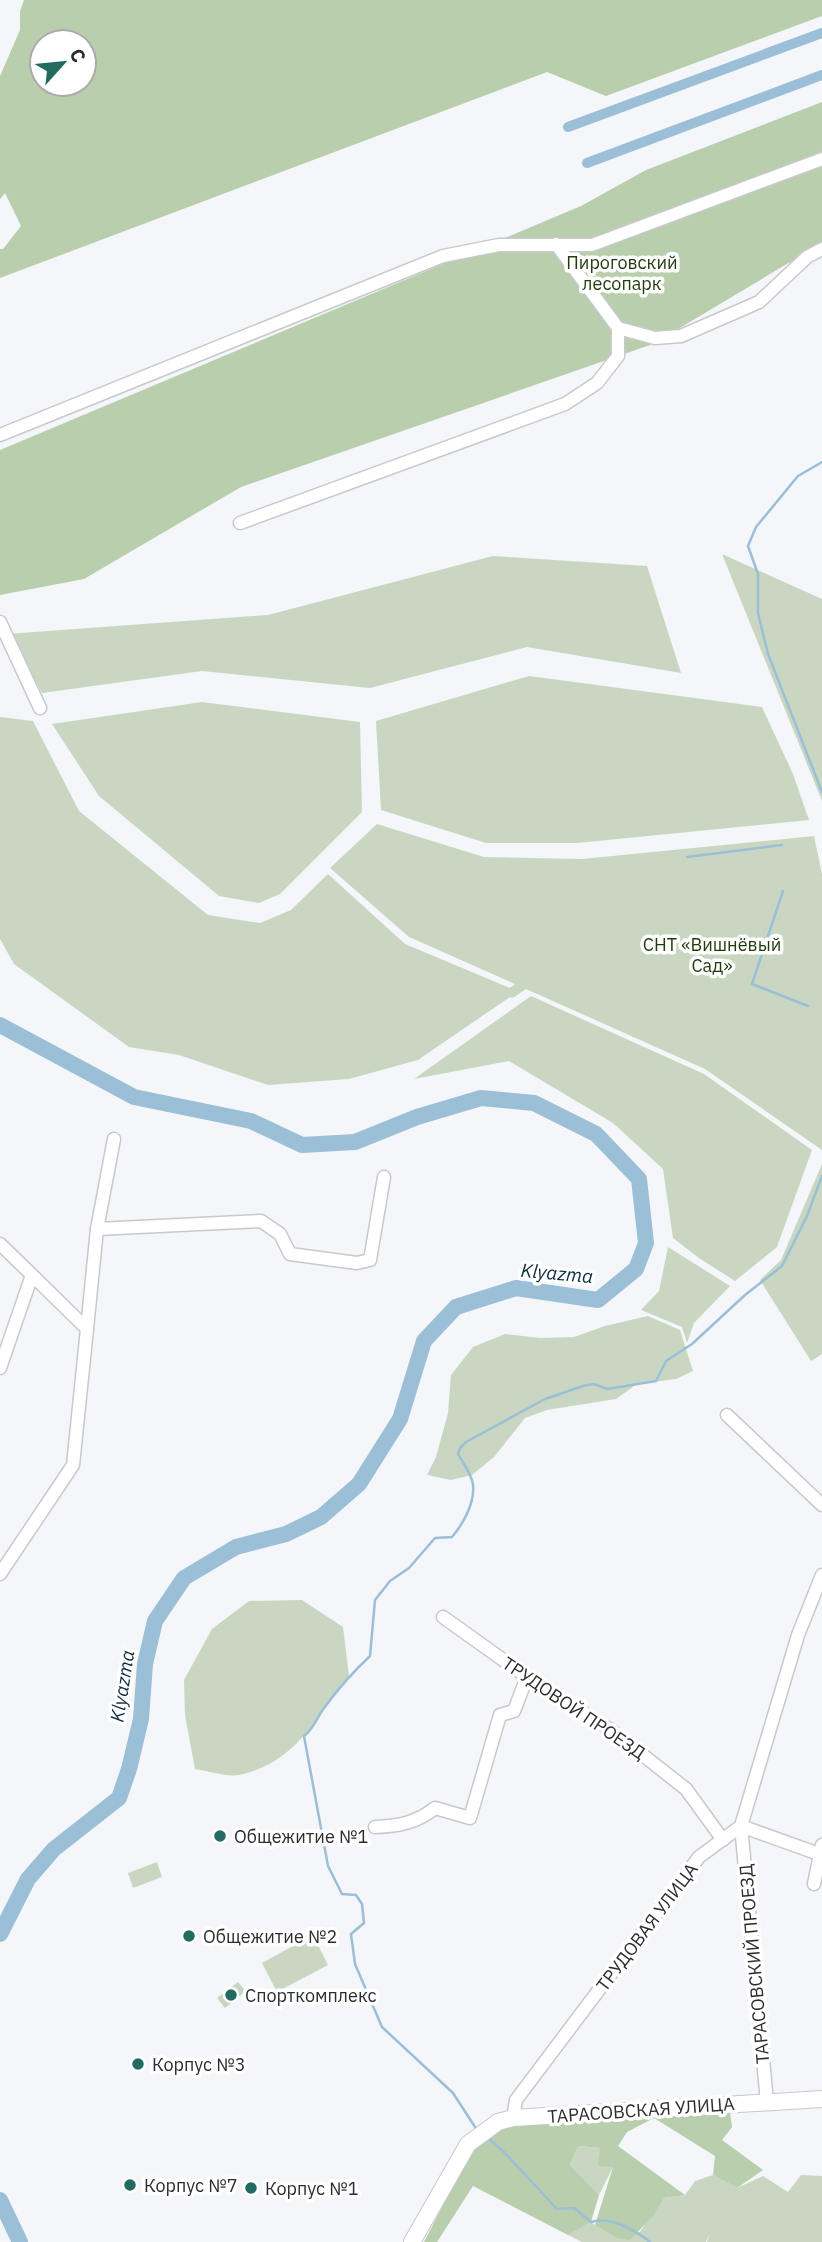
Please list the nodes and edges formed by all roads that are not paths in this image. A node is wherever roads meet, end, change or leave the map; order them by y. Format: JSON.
{"nodes":[{"id":1,"x":822,"y":159,"type":"edge"},
{"id":2,"x":556,"y":244,"type":"junction"},
{"id":3,"x":822,"y":249,"type":"edge"},
{"id":4,"x":618,"y":328,"type":"junction"},
{"id":5,"x":0,"y":435,"type":"edge"},
{"id":6,"x":240,"y":523,"type":"dead end"},
{"id":7,"x":0,"y":622,"type":"edge"},
{"id":8,"x":40,"y":708,"type":"dead end"},
{"id":9,"x":114,"y":1139,"type":"dead end"},
{"id":10,"x":384,"y":1177,"type":"dead end"},
{"id":11,"x":97,"y":1229,"type":"junction"},
{"id":12,"x":0,"y":1244,"type":"edge"},
{"id":13,"x":32,"y":1275,"type":"junction"},
{"id":14,"x":87,"y":1329,"type":"junction"},
{"id":15,"x":0,"y":1368,"type":"edge"},
{"id":16,"x":727,"y":1415,"type":"dead end"},
{"id":17,"x":822,"y":1505,"type":"edge"},
{"id":18,"x":0,"y":1574,"type":"edge"},
{"id":19,"x":822,"y":1575,"type":"edge"},
{"id":20,"x":443,"y":1617,"type":"dead end"},
{"id":21,"x":527,"y":1677,"type":"junction"},
{"id":22,"x":375,"y":1826,"type":"dead end"},
{"id":23,"x":741,"y":1826,"type":"junction"},
{"id":24,"x":723,"y":1840,"type":"junction"},
{"id":25,"x":821,"y":1849,"type":"edge"},
{"id":26,"x":814,"y":1884,"type":"dead end"},
{"id":27,"x":822,"y":2099,"type":"edge"},
{"id":28,"x":767,"y":2102,"type":"junction"},
{"id":29,"x":513,"y":2118,"type":"junction"},
{"id":30,"x":412,"y":2242,"type":"edge"}],
"edges":[{"from":1,"to":2,"type":"street"},
{"from":2,"to":4,"type":"street"},
{"from":2,"to":5,"type":"street"},
{"from":3,"to":4,"type":"street"},
{"from":4,"to":6,"type":"street"},
{"from":7,"to":8,"type":"street"},
{"from":9,"to":11,"type":"street"},
{"from":10,"to":11,"type":"street"},
{"from":11,"to":14,"type":"street"},
{"from":12,"to":13,"type":"street"},
{"from":13,"to":14,"type":"street"},
{"from":13,"to":15,"type":"street"},
{"from":14,"to":18,"type":"street"},
{"from":16,"to":17,"type":"street"},
{"from":19,"to":23,"type":"street"},
{"from":20,"to":21,"type":"street","name":"ТРУДОВОЙ ПРОЕЗД"},
{"from":21,"to":22,"type":"street"},
{"from":21,"to":24,"type":"street","name":"ТРУДОВОЙ ПРОЕЗД"},
{"from":23,"to":24,"type":"street","name":"ТРУДОВАЯ УЛИЦА"},
{"from":23,"to":25,"type":"street"},
{"from":23,"to":28,"type":"street","name":"ТАРАСОВСКИЙ ПРОЕЗД"},
{"from":24,"to":29,"type":"street","name":"ТРУДОВАЯ УЛИЦА"},
{"from":25,"to":26,"type":"street"},
{"from":27,"to":28,"type":"main road","name":"ТАРАСОВСКАЯ УЛИЦА"},
{"from":28,"to":29,"type":"main road","name":"ТАРАСОВСКАЯ УЛИЦА"},
{"from":29,"to":30,"type":"main road","name":"ТАРАСОВСКАЯ УЛИЦА"}]}
